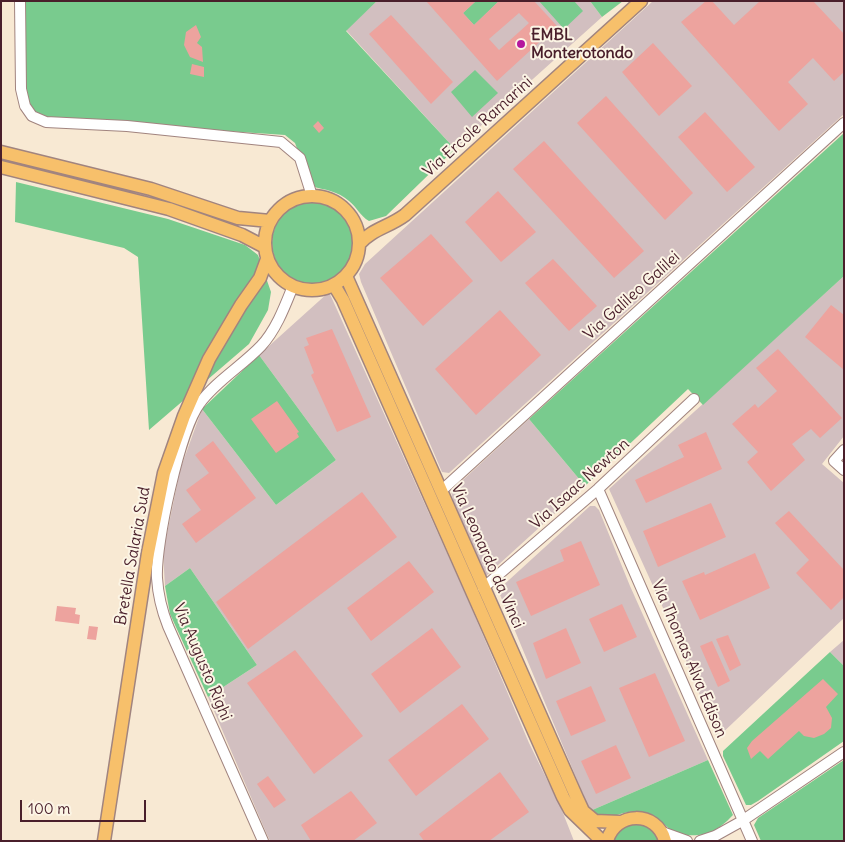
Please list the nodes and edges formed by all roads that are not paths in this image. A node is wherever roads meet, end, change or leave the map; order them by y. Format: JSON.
{"nodes":[{"id":1,"x":20,"y":1,"type":"edge"},
{"id":2,"x":641,"y":1,"type":"edge"},
{"id":3,"x":844,"y":123,"type":"edge"},
{"id":4,"x":1,"y":152,"type":"edge"},
{"id":5,"x":1,"y":167,"type":"edge"},
{"id":6,"x":312,"y":196,"type":"junction"},
{"id":7,"x":270,"y":221,"type":"junction"},
{"id":8,"x":354,"y":221,"type":"junction"},
{"id":9,"x":378,"y":228,"type":"junction"},
{"id":10,"x":359,"y":244,"type":"junction"},
{"id":11,"x":266,"y":253,"type":"junction"},
{"id":12,"x":346,"y":276,"type":"junction"},
{"id":13,"x":281,"y":279,"type":"junction"},
{"id":14,"x":334,"y":285,"type":"junction"},
{"id":15,"x":293,"y":286,"type":"junction"},
{"id":16,"x":248,"y":295,"type":"junction"},
{"id":17,"x":694,"y":399,"type":"dead end"},
{"id":18,"x":844,"y":450,"type":"edge"},
{"id":19,"x":844,"y":470,"type":"edge"},
{"id":20,"x":598,"y":489,"type":"junction"},
{"id":21,"x":441,"y":491,"type":"junction"},
{"id":22,"x":483,"y":588,"type":"junction"},
{"id":23,"x":844,"y":752,"type":"edge"},
{"id":24,"x":742,"y":821,"type":"junction"},
{"id":25,"x":620,"y":822,"type":"junction"},
{"id":26,"x":664,"y":836,"type":"edge"},
{"id":27,"x":104,"y":841,"type":"edge"},
{"id":28,"x":263,"y":841,"type":"edge"},
{"id":29,"x":602,"y":841,"type":"edge"},
{"id":30,"x":607,"y":841,"type":"edge"},
{"id":31,"x":687,"y":841,"type":"edge"},
{"id":32,"x":700,"y":841,"type":"edge"},
{"id":33,"x":752,"y":841,"type":"edge"}],
"edges":[{"from":1,"to":6,"type":"street"},
{"from":2,"to":9,"type":"main road","name":"Via Ercole Ramarini"},
{"from":3,"to":21,"type":"street","name":"Via Galileo Galilei"},
{"from":4,"to":7,"type":"main road"},
{"from":5,"to":11,"type":"main road"},
{"from":6,"to":7,"type":"main road"},
{"from":6,"to":8,"type":"main road"},
{"from":7,"to":11,"type":"main road"},
{"from":8,"to":9,"type":"main road"},
{"from":8,"to":10,"type":"main road"},
{"from":9,"to":10,"type":"main road","name":"Via Ercole Ramarini"},
{"from":10,"to":12,"type":"main road"},
{"from":11,"to":13,"type":"main road"},
{"from":11,"to":16,"type":"main road","name":"Bretella Salaria Sud"},
{"from":12,"to":14,"type":"main road"},
{"from":12,"to":21,"type":"main road","name":"Via Leonardo da Vinci"},
{"from":13,"to":15,"type":"main road"},
{"from":13,"to":16,"type":"main road","name":"Bretella Salaria Sud"},
{"from":14,"to":15,"type":"main road"},
{"from":14,"to":29,"type":"main road","name":"Via Leonardo da Vinci"},
{"from":15,"to":28,"type":"street","name":"Via Augusto Righi"},
{"from":16,"to":27,"type":"main road","name":"Bretella Salaria Sud"},
{"from":17,"to":20,"type":"street","name":"Via Isaac Newton"},
{"from":18,"to":19,"type":"street"},
{"from":20,"to":22,"type":"street","name":"Via Isaac Newton"},
{"from":20,"to":24,"type":"street","name":"Via Thomas Alva Edison"},
{"from":21,"to":22,"type":"main road","name":"Via Leonardo da Vinci"},
{"from":22,"to":25,"type":"main road","name":"Via Leonardo da Vinci"},
{"from":23,"to":24,"type":"street"},
{"from":24,"to":32,"type":"street"},
{"from":24,"to":33,"type":"street","name":"Via Thomas Alva Edison"},
{"from":25,"to":26,"type":"main road","name":"Via Leonardo da Vinci"},
{"from":25,"to":30,"type":"main road"},
{"from":26,"to":31,"type":"street"}]}
